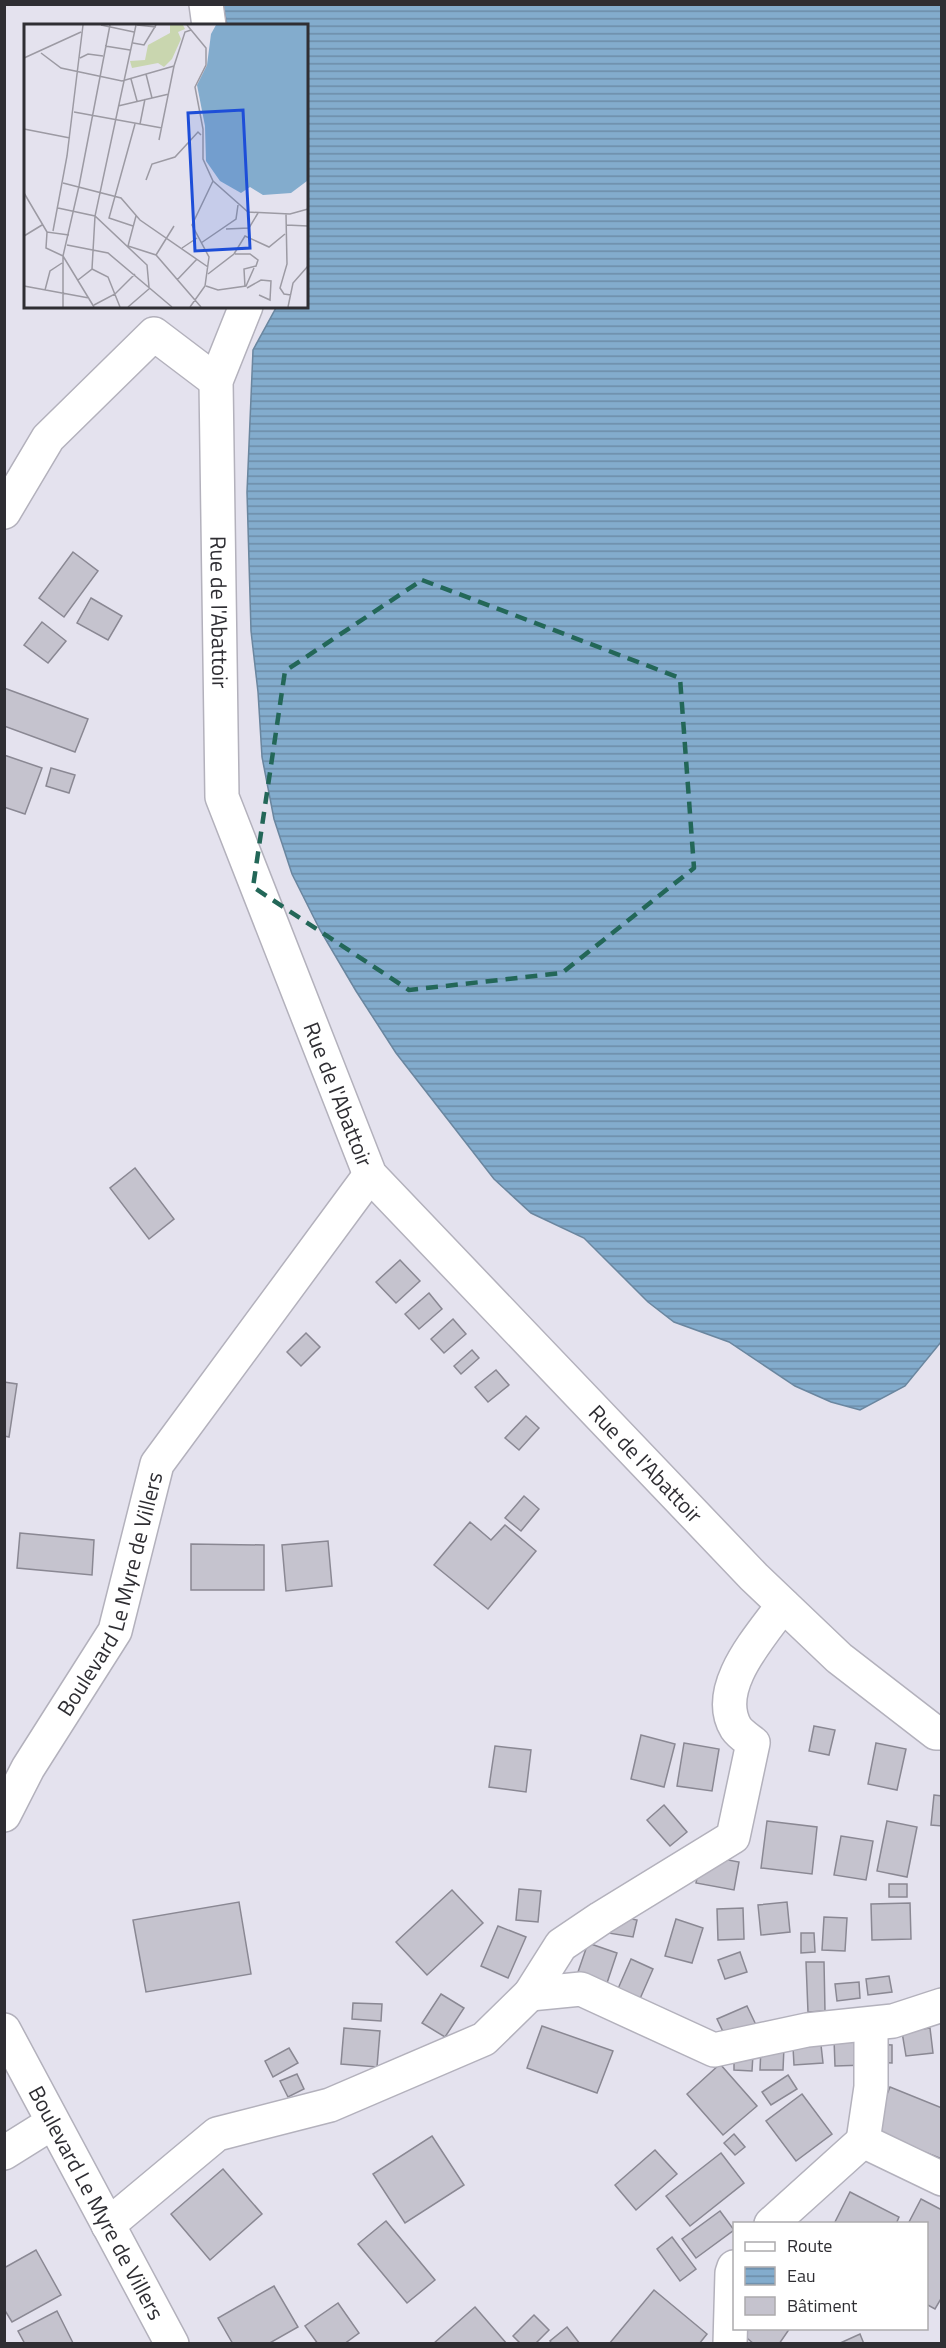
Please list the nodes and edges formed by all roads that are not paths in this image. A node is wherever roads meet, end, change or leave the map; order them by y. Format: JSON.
{"nodes":[{"id":1,"x":206,"y":4,"type":"edge"},
{"id":2,"x":209,"y":24,"type":"edge"},
{"id":3,"x":245,"y":308,"type":"edge"},
{"id":4,"x":216,"y":381,"type":"junction"},
{"id":5,"x":4,"y":512,"type":"edge"},
{"id":6,"x":370,"y":1175,"type":"junction"},
{"id":7,"x":783,"y":1605,"type":"junction"},
{"id":8,"x":942,"y":1733,"type":"edge"},
{"id":9,"x":4,"y":1815,"type":"edge"},
{"id":10,"x":530,"y":1994,"type":"junction"},
{"id":11,"x":942,"y":2005,"type":"edge"},
{"id":12,"x":871,"y":2024,"type":"junction"},
{"id":13,"x":4,"y":2030,"type":"edge"},
{"id":14,"x":52,"y":2123,"type":"junction"},
{"id":15,"x":863,"y":2141,"type":"junction"},
{"id":16,"x":4,"y":2153,"type":"edge"},
{"id":17,"x":942,"y":2179,"type":"edge"},
{"id":18,"x":772,"y":2222,"type":"edge"},
{"id":19,"x":108,"y":2225,"type":"junction"},
{"id":20,"x":733,"y":2271,"type":"edge"},
{"id":21,"x":172,"y":2343,"type":"edge"},
{"id":22,"x":730,"y":2343,"type":"edge"}],
"edges":[{"from":1,"to":2,"type":"street"},
{"from":3,"to":4,"type":"street","name":"Rue de l'Abattoir"},
{"from":4,"to":5,"type":"street"},
{"from":4,"to":6,"type":"street","name":"Rue de l'Abattoir"},
{"from":6,"to":7,"type":"street","name":"Rue de l'Abattoir"},
{"from":6,"to":9,"type":"street","name":"Boulevard Le Myre de Villers"},
{"from":7,"to":8,"type":"street","name":"Rue de l'Abattoir"},
{"from":7,"to":10,"type":"street"},
{"from":10,"to":12,"type":"street"},
{"from":10,"to":19,"type":"street"},
{"from":11,"to":12,"type":"street"},
{"from":12,"to":15,"type":"street"},
{"from":13,"to":14,"type":"street","name":"Boulevard Le Myre de Villers"},
{"from":14,"to":16,"type":"street"},
{"from":14,"to":19,"type":"street","name":"Boulevard Le Myre de Villers"},
{"from":15,"to":17,"type":"street"},
{"from":15,"to":18,"type":"street"},
{"from":19,"to":21,"type":"street","name":"Boulevard Le Myre de Villers"},
{"from":20,"to":22,"type":"street"}]}
